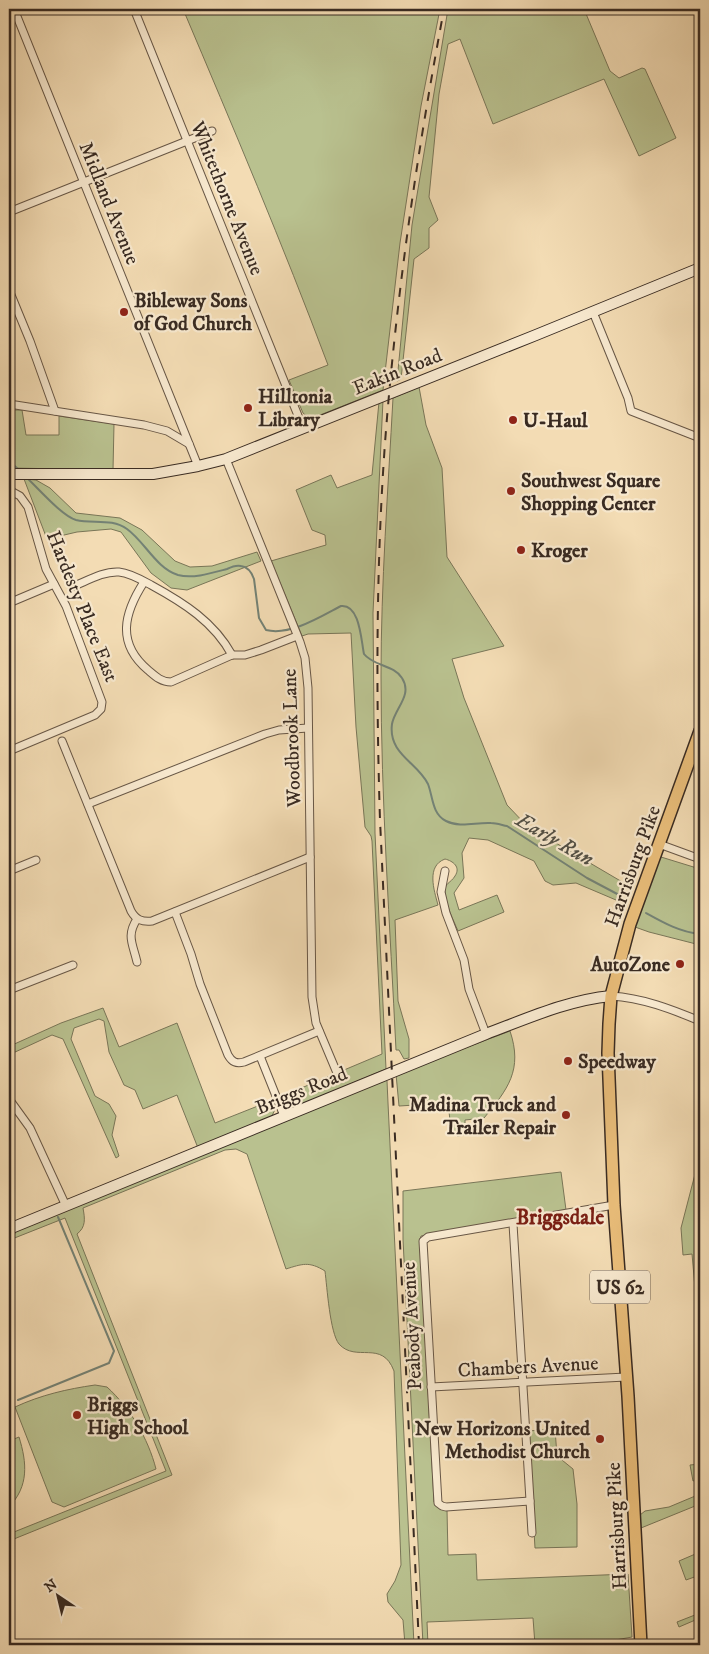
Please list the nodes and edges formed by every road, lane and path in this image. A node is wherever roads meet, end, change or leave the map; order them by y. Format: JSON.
{"nodes":[{"id":1,"x":14,"y":9,"type":"edge"},
{"id":2,"x":134,"y":9,"type":"edge"},
{"id":3,"x":212,"y":131,"type":"dead end"},
{"id":4,"x":187,"y":140,"type":"junction"},
{"id":5,"x":83,"y":182,"type":"junction"},
{"id":6,"x":9,"y":212,"type":"edge"},
{"id":7,"x":700,"y":268,"type":"edge"},
{"id":8,"x":9,"y":290,"type":"edge"},
{"id":9,"x":593,"y":312,"type":"junction"},
{"id":10,"x":9,"y":404,"type":"edge"},
{"id":11,"x":55,"y":411,"type":"junction"},
{"id":12,"x":303,"y":428,"type":"junction"},
{"id":13,"x":700,"y":438,"type":"edge"},
{"id":14,"x":189,"y":444,"type":"junction"},
{"id":15,"x":226,"y":459,"type":"junction"},
{"id":16,"x":198,"y":466,"type":"junction"},
{"id":17,"x":18,"y":474,"type":"edge"},
{"id":18,"x":11,"y":491,"type":"edge"},
{"id":19,"x":144,"y":582,"type":"junction"},
{"id":20,"x":54,"y":584,"type":"junction"},
{"id":21,"x":72,"y":588,"type":"dead end"},
{"id":22,"x":9,"y":602,"type":"edge"},
{"id":23,"x":295,"y":630,"type":"junction"},
{"id":24,"x":232,"y":655,"type":"junction"},
{"id":25,"x":308,"y":728,"type":"junction"},
{"id":26,"x":700,"y":731,"type":"edge"},
{"id":27,"x":62,"y":741,"type":"dead end"},
{"id":28,"x":9,"y":751,"type":"edge"},
{"id":29,"x":88,"y":804,"type":"junction"},
{"id":30,"x":659,"y":844,"type":"junction"},
{"id":31,"x":310,"y":857,"type":"junction"},
{"id":32,"x":700,"y":859,"type":"edge"},
{"id":33,"x":36,"y":860,"type":"dead end"},
{"id":34,"x":9,"y":871,"type":"edge"},
{"id":35,"x":445,"y":871,"type":"dead end"},
{"id":36,"x":175,"y":912,"type":"junction"},
{"id":37,"x":137,"y":919,"type":"junction"},
{"id":38,"x":137,"y":962,"type":"dead end"},
{"id":39,"x":73,"y":965,"type":"dead end"},
{"id":40,"x":9,"y":990,"type":"edge"},
{"id":41,"x":611,"y":996,"type":"junction"},
{"id":42,"x":700,"y":1021,"type":"edge"},
{"id":43,"x":319,"y":1031,"type":"junction"},
{"id":44,"x":486,"y":1034,"type":"junction"},
{"id":45,"x":260,"y":1056,"type":"junction"},
{"id":46,"x":337,"y":1073,"type":"dead end"},
{"id":47,"x":9,"y":1099,"type":"edge"},
{"id":48,"x":284,"y":1116,"type":"junction"},
{"id":49,"x":614,"y":1205,"type":"junction"},
{"id":50,"x":66,"y":1206,"type":"junction"},
{"id":51,"x":513,"y":1224,"type":"junction"},
{"id":52,"x":9,"y":1229,"type":"edge"},
{"id":53,"x":626,"y":1377,"type":"junction"},
{"id":54,"x":523,"y":1383,"type":"junction"},
{"id":55,"x":431,"y":1388,"type":"junction"},
{"id":56,"x":530,"y":1501,"type":"junction"},
{"id":57,"x":532,"y":1533,"type":"dead end"},
{"id":58,"x":641,"y":1645,"type":"edge"}],
"edges":[{"from":1,"to":5,"type":"street","name":"Midland Avenue"},
{"from":2,"to":4,"type":"street","name":"Whitethorne Avenue"},
{"from":3,"to":4,"type":"street"},
{"from":4,"to":5,"type":"street"},
{"from":4,"to":12,"type":"street","name":"Whitethorne Avenue"},
{"from":5,"to":6,"type":"street"},
{"from":5,"to":14,"type":"street","name":"Midland Avenue"},
{"from":7,"to":9,"type":"street","name":"Eakin Road"},
{"from":8,"to":11,"type":"street"},
{"from":9,"to":12,"type":"street","name":"Eakin Road"},
{"from":9,"to":13,"type":"street"},
{"from":10,"to":11,"type":"street"},
{"from":11,"to":14,"type":"street"},
{"from":12,"to":15,"type":"street","name":"Eakin Road"},
{"from":14,"to":16,"type":"street","name":"Midland Avenue"},
{"from":15,"to":16,"type":"street","name":"Eakin Road"},
{"from":15,"to":23,"type":"street","name":"Woodbrook Lane"},
{"from":16,"to":17,"type":"street","name":"Eakin Road"},
{"from":18,"to":20,"type":"street","name":"Hardesty Place East"},
{"from":19,"to":21,"type":"street"},
{"from":19,"to":24,"type":"street"},
{"from":19,"to":24,"type":"street"},
{"from":20,"to":22,"type":"street"},
{"from":20,"to":28,"type":"street","name":"Hardesty Place East"},
{"from":23,"to":24,"type":"street"},
{"from":23,"to":25,"type":"street","name":"Woodbrook Lane"},
{"from":25,"to":29,"type":"street"},
{"from":25,"to":31,"type":"street","name":"Woodbrook Lane"},
{"from":26,"to":30,"type":"main road","name":"Harrisburg Pike","number":"US 62"},
{"from":27,"to":29,"type":"street"},
{"from":29,"to":37,"type":"street"},
{"from":30,"to":32,"type":"street"},
{"from":30,"to":41,"type":"main road","name":"Harrisburg Pike","number":"US 62"},
{"from":31,"to":36,"type":"street"},
{"from":31,"to":43,"type":"street","name":"Woodbrook Lane"},
{"from":33,"to":34,"type":"street"},
{"from":35,"to":44,"type":"street"},
{"from":36,"to":37,"type":"street"},
{"from":36,"to":45,"type":"street"},
{"from":37,"to":38,"type":"street"},
{"from":39,"to":40,"type":"street"},
{"from":41,"to":42,"type":"street"},
{"from":41,"to":44,"type":"street","name":"Briggs Road"},
{"from":41,"to":49,"type":"main road","name":"Harrisburg Pike","number":"US 62"},
{"from":43,"to":45,"type":"street"},
{"from":43,"to":46,"type":"street","name":"Woodbrook Lane"},
{"from":44,"to":48,"type":"street","name":"Briggs Road"},
{"from":45,"to":48,"type":"street"},
{"from":47,"to":50,"type":"street"},
{"from":48,"to":50,"type":"street","name":"Briggs Road"},
{"from":49,"to":51,"type":"street"},
{"from":49,"to":53,"type":"main road","name":"Harrisburg Pike","number":"US 62"},
{"from":50,"to":52,"type":"street","name":"Briggs Road"},
{"from":51,"to":54,"type":"street"},
{"from":51,"to":55,"type":"street","name":"Peabody Avenue"},
{"from":53,"to":54,"type":"street","name":"Chambers Avenue"},
{"from":53,"to":58,"type":"main road","name":"Harrisburg Pike","number":"US 62"},
{"from":54,"to":55,"type":"street","name":"Chambers Avenue"},
{"from":54,"to":56,"type":"street"},
{"from":55,"to":56,"type":"street","name":"Peabody Avenue"},
{"from":56,"to":57,"type":"street"}]}
